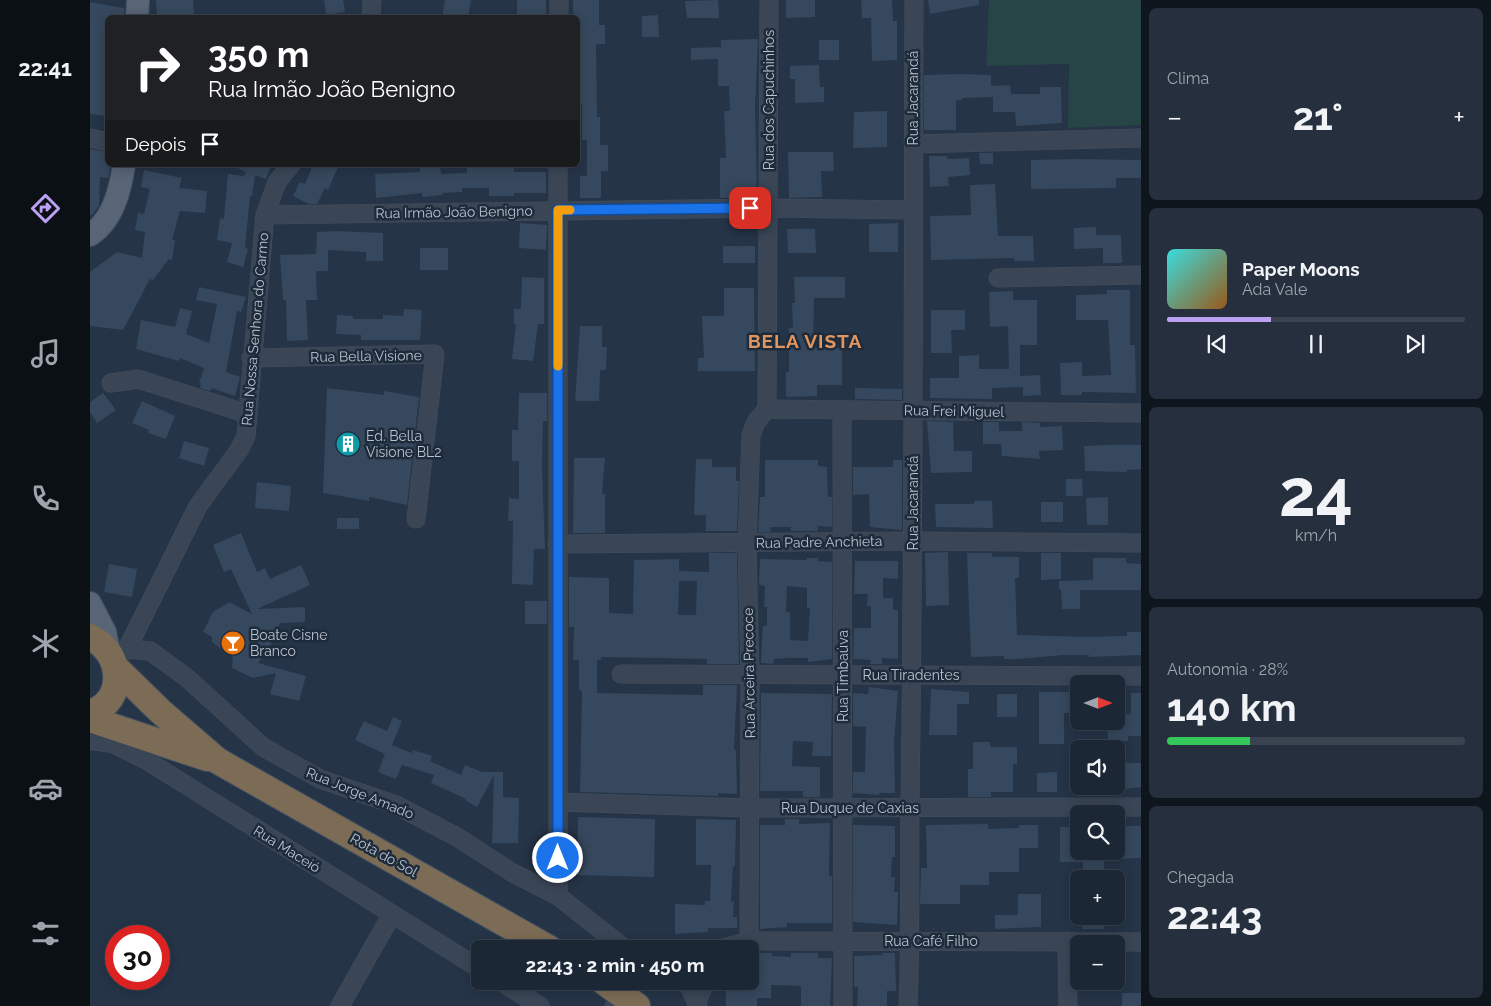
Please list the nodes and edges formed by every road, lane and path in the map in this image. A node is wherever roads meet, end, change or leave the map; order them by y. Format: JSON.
{"nodes":[{"id":1,"x":138,"y":0,"type":"edge"},
{"id":2,"x":372,"y":0,"type":"edge"},
{"id":3,"x":559,"y":0,"type":"edge"},
{"id":4,"x":769,"y":0,"type":"edge"},
{"id":5,"x":914,"y":0,"type":"edge"},
{"id":6,"x":137,"y":15,"type":"edge"},
{"id":7,"x":371,"y":15,"type":"edge"},
{"id":8,"x":559,"y":15,"type":"edge"},
{"id":9,"x":90,"y":138,"type":"edge"},
{"id":10,"x":1141,"y":138,"type":"edge"},
{"id":11,"x":105,"y":141,"type":"edge"},
{"id":12,"x":913,"y":144,"type":"junction"},
{"id":13,"x":124,"y":167,"type":"edge"},
{"id":14,"x":289,"y":167,"type":"edge"},
{"id":15,"x":558,"y":167,"type":"edge"},
{"id":16,"x":769,"y":208,"type":"junction"},
{"id":17,"x":558,"y":210,"type":"junction"},
{"id":18,"x":912,"y":210,"type":"junction"},
{"id":19,"x":265,"y":215,"type":"junction"},
{"id":20,"x":90,"y":236,"type":"edge"},
{"id":21,"x":1141,"y":275,"type":"edge"},
{"id":22,"x":998,"y":278,"type":"dead end"},
{"id":23,"x":251,"y":358,"type":"junction"},
{"id":24,"x":111,"y":383,"type":"dead end"},
{"id":25,"x":767,"y":409,"type":"junction"},
{"id":26,"x":842,"y":410,"type":"junction"},
{"id":27,"x":913,"y":411,"type":"junction"},
{"id":28,"x":1141,"y":413,"type":"edge"},
{"id":29,"x":248,"y":414,"type":"junction"},
{"id":30,"x":416,"y":520,"type":"dead end"},
{"id":31,"x":913,"y":540,"type":"junction"},
{"id":32,"x":842,"y":542,"type":"junction"},
{"id":33,"x":1141,"y":542,"type":"edge"},
{"id":34,"x":557,"y":544,"type":"junction"},
{"id":35,"x":747,"y":544,"type":"junction"},
{"id":36,"x":90,"y":603,"type":"edge"},
{"id":37,"x":111,"y":653,"type":"edge"},
{"id":38,"x":621,"y":674,"type":"dead end"},
{"id":39,"x":750,"y":675,"type":"junction"},
{"id":40,"x":844,"y":675,"type":"junction"},
{"id":41,"x":912,"y":675,"type":"junction"},
{"id":42,"x":1141,"y":676,"type":"edge"},
{"id":43,"x":90,"y":713,"type":"edge"},
{"id":44,"x":90,"y":718,"type":"edge"},
{"id":45,"x":90,"y":740,"type":"edge"},
{"id":46,"x":218,"y":761,"type":"junction"},
{"id":47,"x":558,"y":802,"type":"junction"},
{"id":48,"x":1141,"y":807,"type":"edge"},
{"id":49,"x":749,"y":808,"type":"junction"},
{"id":50,"x":910,"y":808,"type":"junction"},
{"id":51,"x":842,"y":809,"type":"junction"},
{"id":52,"x":558,"y":896,"type":"junction"},
{"id":53,"x":392,"y":914,"type":"junction"},
{"id":54,"x":534,"y":940,"type":"edge"},
{"id":55,"x":614,"y":940,"type":"edge"},
{"id":56,"x":749,"y":940,"type":"edge"},
{"id":57,"x":759,"y":941,"type":"edge"},
{"id":58,"x":842,"y":941,"type":"junction"},
{"id":59,"x":911,"y":941,"type":"junction"},
{"id":60,"x":1068,"y":942,"type":"junction"},
{"id":61,"x":1141,"y":942,"type":"edge"},
{"id":62,"x":471,"y":963,"type":"edge"},
{"id":63,"x":514,"y":990,"type":"edge"},
{"id":64,"x":691,"y":990,"type":"edge"},
{"id":65,"x":703,"y":990,"type":"edge"},
{"id":66,"x":698,"y":1004,"type":"edge"},
{"id":67,"x":340,"y":1006,"type":"edge"},
{"id":68,"x":540,"y":1006,"type":"edge"},
{"id":69,"x":843,"y":1006,"type":"edge"},
{"id":70,"x":908,"y":1006,"type":"edge"},
{"id":71,"x":1068,"y":1006,"type":"edge"}],
"edges":[{"from":1,"to":6,"type":"main road"},
{"from":2,"to":7,"type":"street"},
{"from":3,"to":8,"type":"street"},
{"from":4,"to":16,"type":"street","name":"Rua dos Capuchinhos"},
{"from":5,"to":12,"type":"street","name":"Rua Jacarandá"},
{"from":9,"to":11,"type":"street"},
{"from":10,"to":12,"type":"street"},
{"from":12,"to":18,"type":"street","name":"Rua Jacarandá"},
{"from":13,"to":20,"type":"main road"},
{"from":14,"to":19,"type":"street","name":"Rua Nossa Senhora do Carmo"},
{"from":15,"to":17,"type":"street"},
{"from":16,"to":17,"type":"street","name":"Rua Irmão João Benigno"},
{"from":16,"to":18,"type":"street","name":"Rua Irmão João Benigno"},
{"from":16,"to":25,"type":"street","name":"Rua dos Capuchinhos"},
{"from":17,"to":19,"type":"street","name":"Rua Irmão João Benigno"},
{"from":17,"to":34,"type":"street"},
{"from":18,"to":27,"type":"street","name":"Rua Jacarandá"},
{"from":19,"to":23,"type":"street","name":"Rua Nossa Senhora do Carmo"},
{"from":21,"to":22,"type":"street"},
{"from":23,"to":29,"type":"street","name":"Rua Nossa Senhora do Carmo"},
{"from":23,"to":30,"type":"street","name":"Rua Bella Visione"},
{"from":24,"to":29,"type":"street"},
{"from":25,"to":26,"type":"street","name":"Rua Frei Miguel"},
{"from":25,"to":35,"type":"street","name":"Rua Arceira Precoce"},
{"from":26,"to":27,"type":"street","name":"Rua Frei Miguel"},
{"from":26,"to":32,"type":"street","name":"Rua Timbaúva"},
{"from":27,"to":28,"type":"street","name":"Rua Frei Miguel"},
{"from":27,"to":31,"type":"street","name":"Rua Jacarandá"},
{"from":29,"to":37,"type":"street","name":"Rua Nossa Senhora do Carmo"},
{"from":31,"to":32,"type":"street","name":"Rua Padre Anchieta"},
{"from":31,"to":33,"type":"street","name":"Rua Padre Anchieta"},
{"from":31,"to":41,"type":"street","name":"Rua Jacarandá"},
{"from":32,"to":35,"type":"street","name":"Rua Padre Anchieta"},
{"from":32,"to":40,"type":"street","name":"Rua Timbaúva"},
{"from":34,"to":35,"type":"street","name":"Rua Padre Anchieta"},
{"from":34,"to":47,"type":"street"},
{"from":35,"to":39,"type":"street","name":"Rua Arceira Precoce"},
{"from":36,"to":37,"type":"main road"},
{"from":37,"to":43,"type":"highway"},
{"from":37,"to":46,"type":"highway","name":"Rota do Sol"},
{"from":37,"to":52,"type":"street","name":"Rua Jorge Amado"},
{"from":38,"to":39,"type":"street","name":"Rua Tiradentes"},
{"from":39,"to":40,"type":"street","name":"Rua Tiradentes"},
{"from":39,"to":49,"type":"street","name":"Rua Arceira Precoce"},
{"from":40,"to":41,"type":"street","name":"Rua Tiradentes"},
{"from":40,"to":51,"type":"street","name":"Rua Timbaúva"},
{"from":41,"to":42,"type":"street","name":"Rua Tiradentes"},
{"from":41,"to":50,"type":"street","name":"Rua Jacarandá"},
{"from":44,"to":46,"type":"highway","name":"Rota do Sol"},
{"from":45,"to":53,"type":"street","name":"Rua Maceió"},
{"from":46,"to":54,"type":"highway","name":"Rota do Sol"},
{"from":47,"to":49,"type":"street","name":"Rua Duque de Caxias"},
{"from":47,"to":52,"type":"street"},
{"from":48,"to":50,"type":"street","name":"Rua Duque de Caxias"},
{"from":49,"to":51,"type":"street","name":"Rua Duque de Caxias"},
{"from":49,"to":56,"type":"street","name":"Rua Arceira Precoce"},
{"from":50,"to":51,"type":"street","name":"Rua Duque de Caxias"},
{"from":50,"to":59,"type":"street","name":"Rua Jacarandá"},
{"from":51,"to":58,"type":"street","name":"Rua Timbaúva"},
{"from":52,"to":55,"type":"street","name":"Rua Jorge Amado"},
{"from":53,"to":62,"type":"street","name":"Rua Maceió"},
{"from":53,"to":67,"type":"street"},
{"from":57,"to":58,"type":"street","name":"Rua Café Filho"},
{"from":58,"to":59,"type":"street","name":"Rua Café Filho"},
{"from":58,"to":69,"type":"street","name":"Rua Timbaúva"},
{"from":59,"to":60,"type":"street","name":"Rua Café Filho"},
{"from":59,"to":70,"type":"street","name":"Rua Jacarandá"},
{"from":60,"to":61,"type":"street","name":"Rua Café Filho"},
{"from":60,"to":71,"type":"street"},
{"from":63,"to":68,"type":"street"},
{"from":64,"to":66,"type":"street"},
{"from":65,"to":66,"type":"street"}]}
